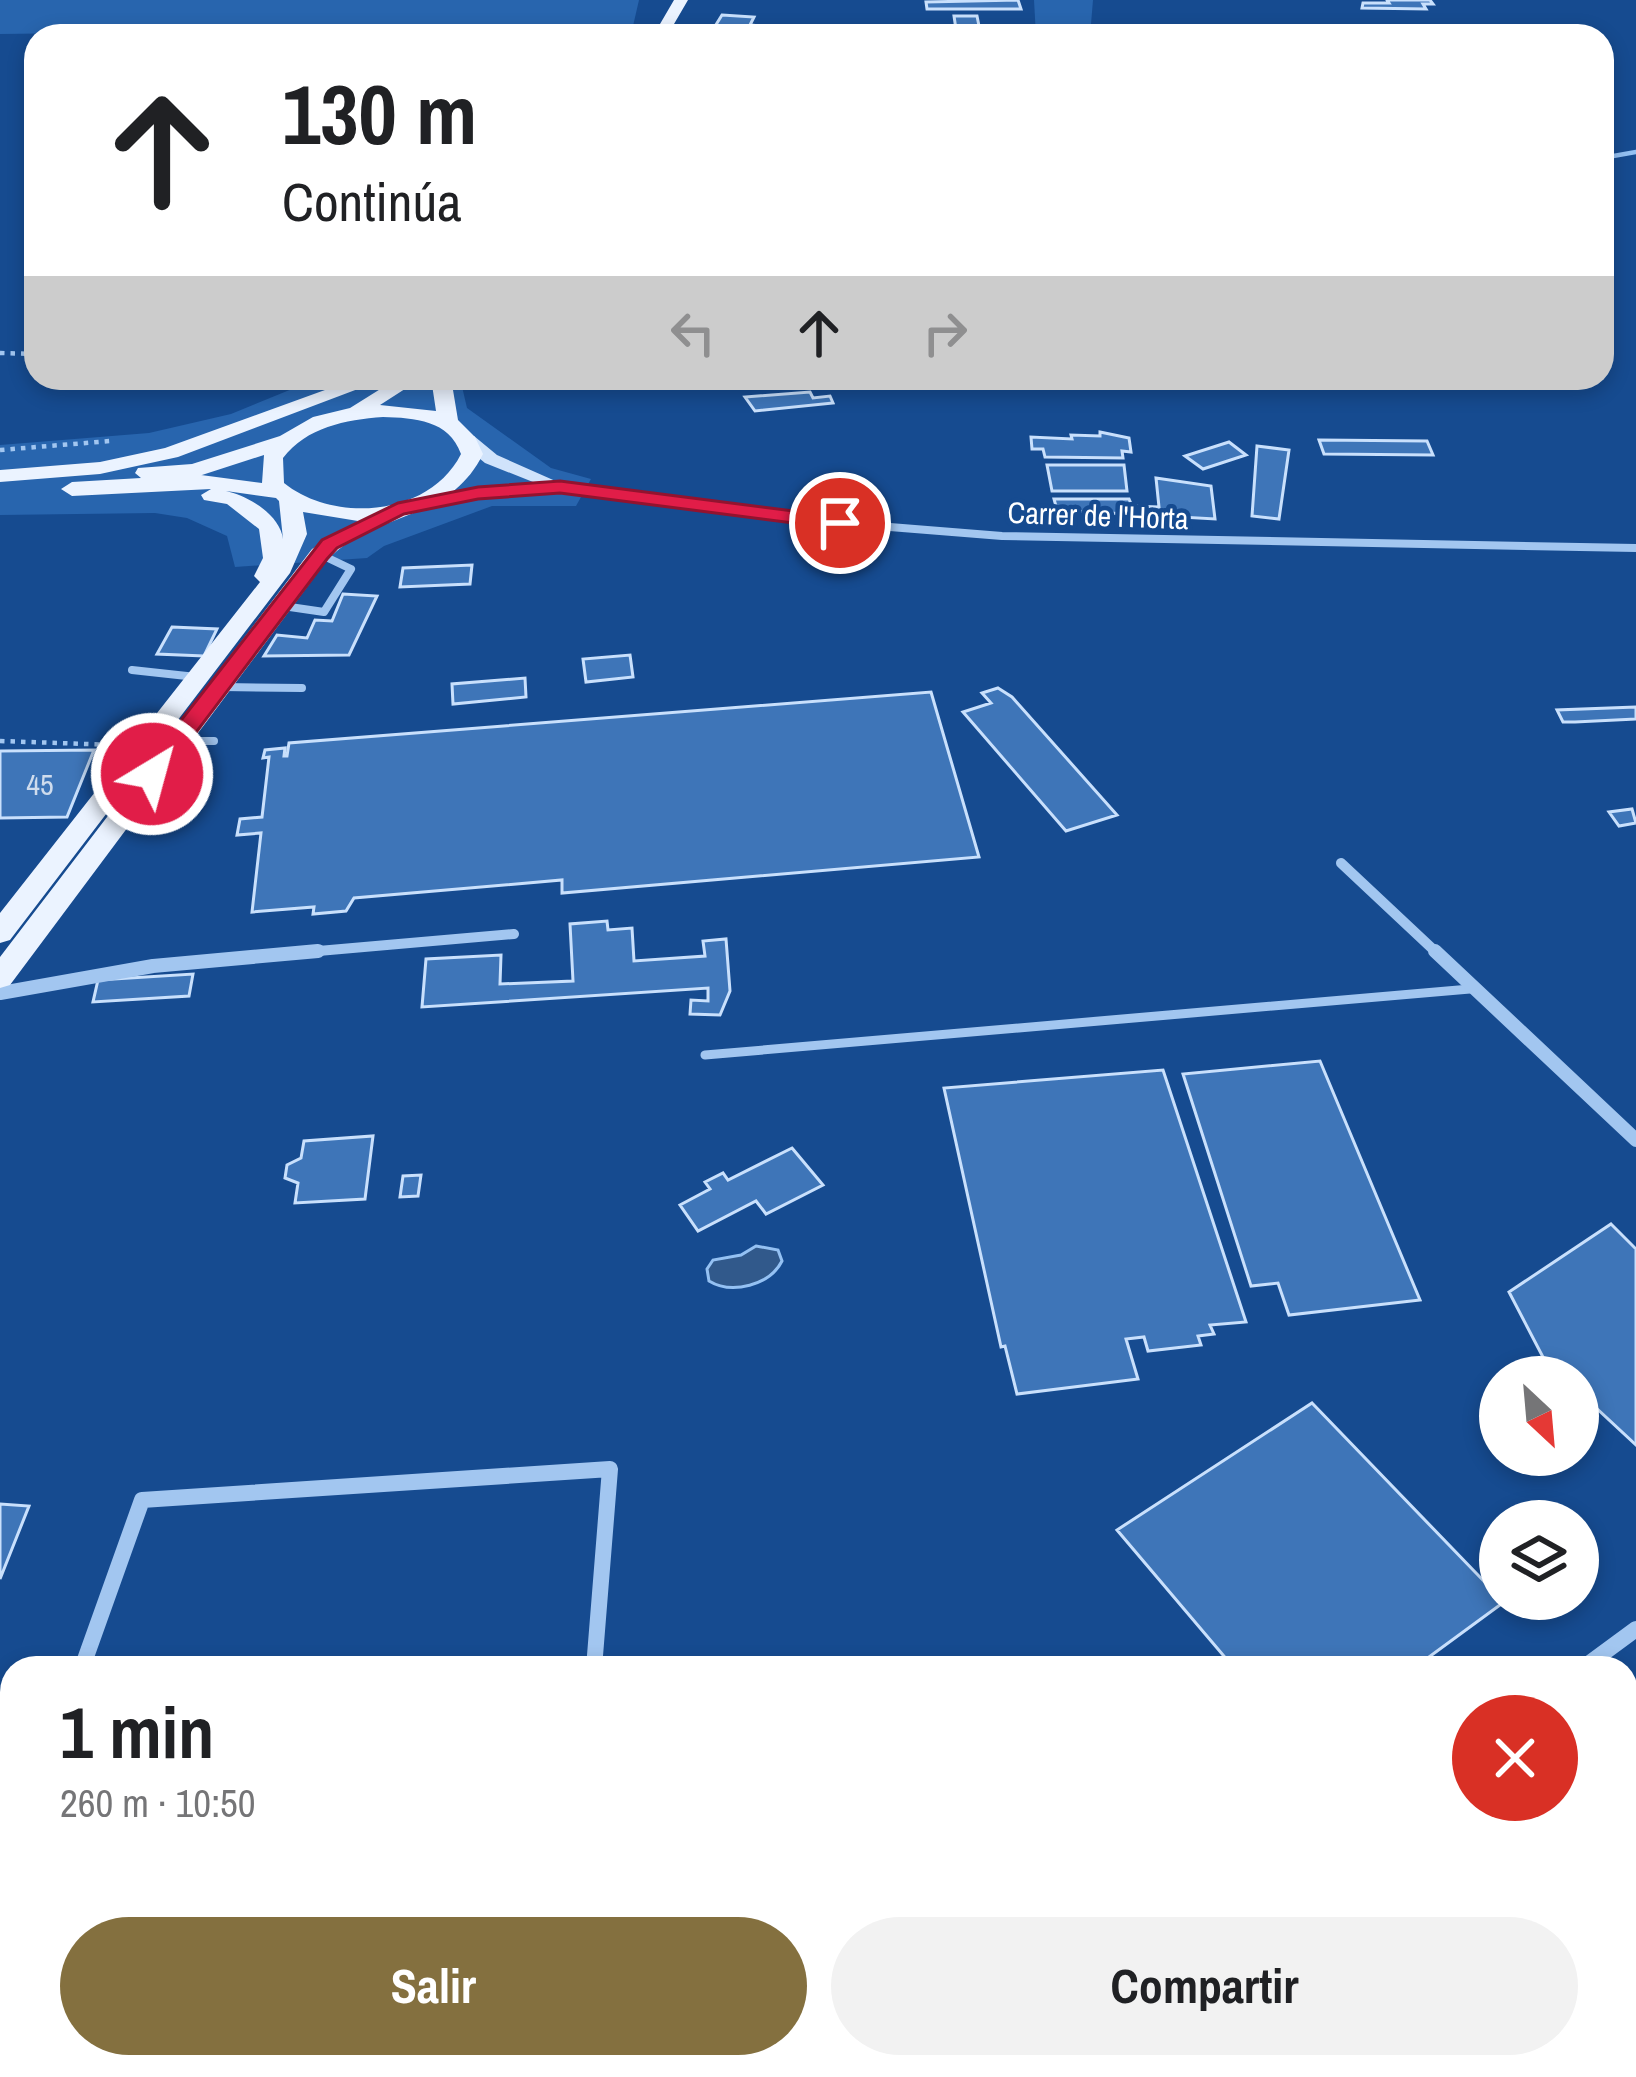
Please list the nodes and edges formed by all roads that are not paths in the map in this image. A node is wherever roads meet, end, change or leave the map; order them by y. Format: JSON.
{"nodes":[{"id":1,"x":345,"y":390,"type":"edge"},
{"id":2,"x":391,"y":390,"type":"edge"},
{"id":3,"x":443,"y":390,"type":"edge"},
{"id":4,"x":350,"y":414,"type":"junction"},
{"id":5,"x":448,"y":423,"type":"junction"},
{"id":6,"x":468,"y":440,"type":"junction"},
{"id":7,"x":286,"y":441,"type":"junction"},
{"id":8,"x":0,"y":478,"type":"edge"},
{"id":9,"x":116,"y":487,"type":"junction"},
{"id":10,"x":560,"y":487,"type":"junction"},
{"id":11,"x":0,"y":492,"type":"edge"},
{"id":12,"x":284,"y":496,"type":"junction"},
{"id":13,"x":425,"y":501,"type":"junction"},
{"id":14,"x":398,"y":509,"type":"junction"},
{"id":15,"x":1636,"y":548,"type":"edge"},
{"id":16,"x":320,"y":554,"type":"junction"},
{"id":17,"x":278,"y":605,"type":"junction"},
{"id":18,"x":246,"y":613,"type":"junction"},
{"id":19,"x":133,"y":670,"type":"dead end"},
{"id":20,"x":206,"y":682,"type":"junction"},
{"id":21,"x":302,"y":688,"type":"dead end"},
{"id":22,"x":177,"y":740,"type":"junction"},
{"id":23,"x":214,"y":741,"type":"dead end"},
{"id":24,"x":1341,"y":863,"type":"dead end"},
{"id":25,"x":0,"y":933,"type":"edge"},
{"id":26,"x":514,"y":934,"type":"dead end"},
{"id":27,"x":0,"y":978,"type":"edge"},
{"id":28,"x":1470,"y":988,"type":"junction"},
{"id":29,"x":0,"y":993,"type":"edge"},
{"id":30,"x":705,"y":1055,"type":"dead end"},
{"id":31,"x":1636,"y":1140,"type":"edge"},
{"id":32,"x":1636,"y":1629,"type":"edge"},
{"id":33,"x":86,"y":1656,"type":"edge"},
{"id":34,"x":595,"y":1656,"type":"edge"},
{"id":35,"x":1599,"y":1656,"type":"edge"}],
"edges":[{"from":1,"to":8,"type":"main road"},
{"from":2,"to":4,"type":"main road"},
{"from":3,"to":5,"type":"main road"},
{"from":4,"to":5,"type":"main road"},
{"from":4,"to":7,"type":"main road"},
{"from":5,"to":6,"type":"main road"},
{"from":6,"to":10,"type":"street"},
{"from":6,"to":13,"type":"main road"},
{"from":7,"to":8,"type":"main road"},
{"from":7,"to":12,"type":"main road"},
{"from":9,"to":11,"type":"main road"},
{"from":9,"to":12,"type":"main road"},
{"from":9,"to":18,"type":"main road"},
{"from":10,"to":13,"type":"street"},
{"from":10,"to":15,"type":"street","name":"Carrer de l'Horta"},
{"from":12,"to":14,"type":"main road"},
{"from":12,"to":18,"type":"main road"},
{"from":13,"to":14,"type":"main road"},
{"from":14,"to":16,"type":"main road"},
{"from":16,"to":17,"type":"main road"},
{"from":16,"to":17,"type":"lane"},
{"from":17,"to":20,"type":"main road"},
{"from":18,"to":20,"type":"main road"},
{"from":19,"to":20,"type":"lane"},
{"from":20,"to":21,"type":"lane"},
{"from":20,"to":22,"type":"main road"},
{"from":20,"to":25,"type":"main road"},
{"from":22,"to":23,"type":"lane"},
{"from":22,"to":27,"type":"main road"},
{"from":24,"to":28,"type":"street"},
{"from":26,"to":29,"type":"street"},
{"from":28,"to":30,"type":"lane"},
{"from":28,"to":31,"type":"street"},
{"from":32,"to":35,"type":"street"},
{"from":33,"to":34,"type":"street"}]}
